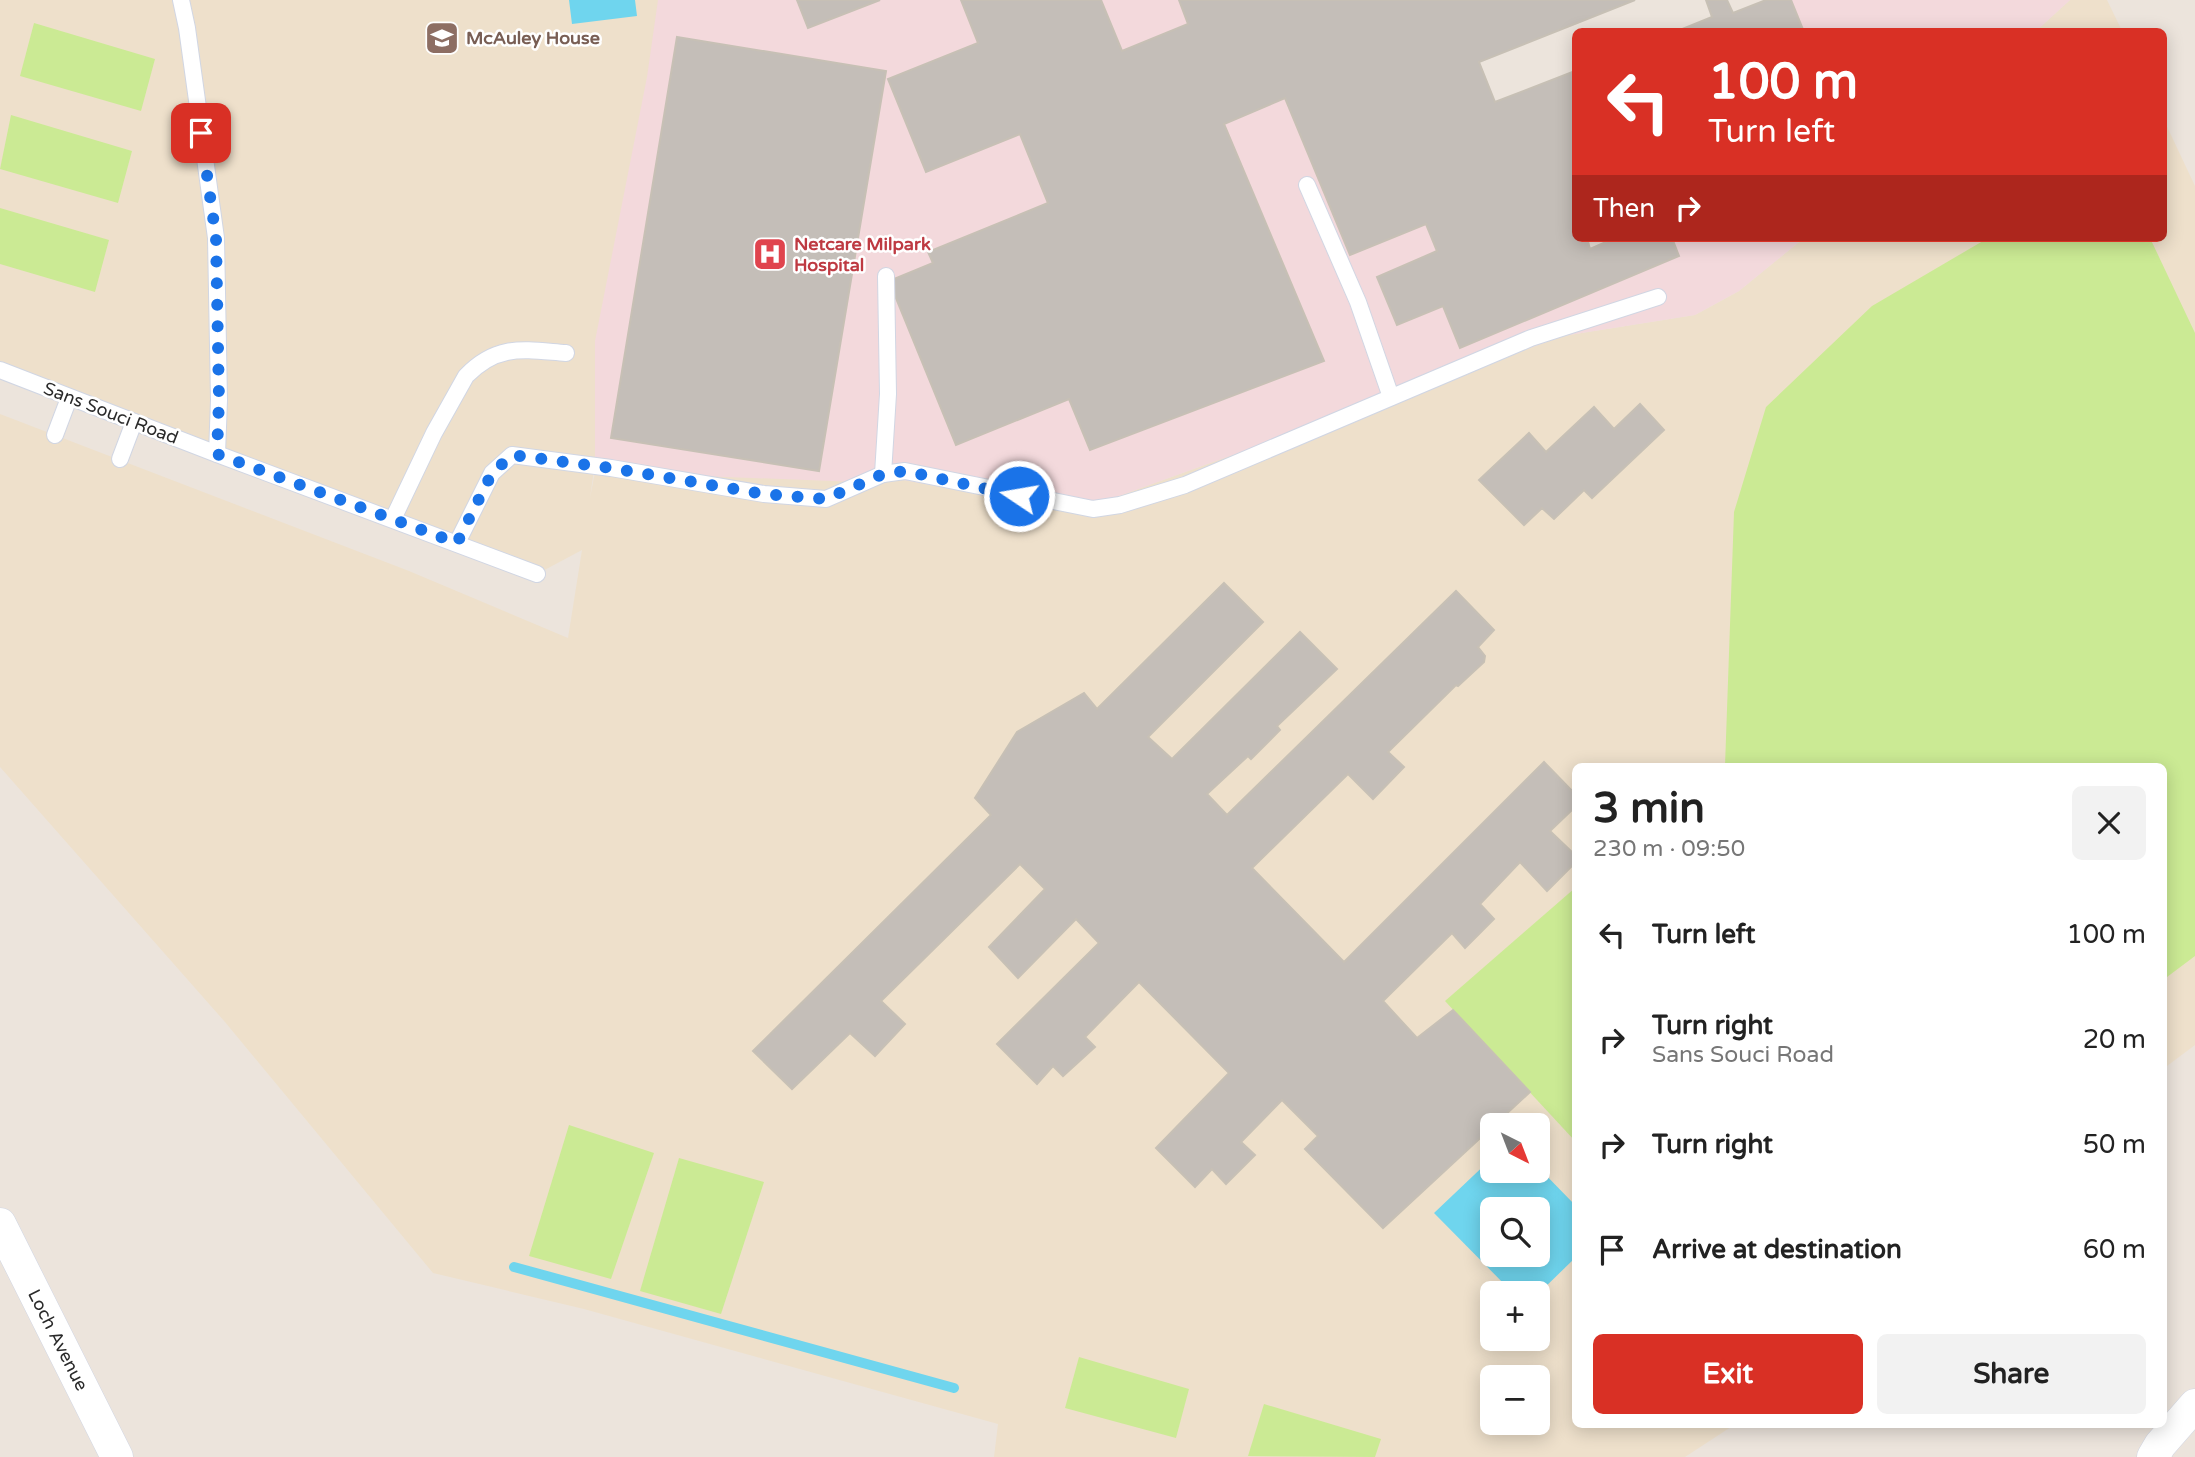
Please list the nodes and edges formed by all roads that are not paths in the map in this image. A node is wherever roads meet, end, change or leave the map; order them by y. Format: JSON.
{"nodes":[{"id":1,"x":181,"y":0,"type":"edge"},
{"id":2,"x":1307,"y":185,"type":"dead end"},
{"id":3,"x":886,"y":276,"type":"dead end"},
{"id":4,"x":1658,"y":297,"type":"dead end"},
{"id":5,"x":566,"y":353,"type":"dead end"},
{"id":6,"x":0,"y":370,"type":"edge"},
{"id":7,"x":1391,"y":397,"type":"junction"},
{"id":8,"x":69,"y":398,"type":"junction"},
{"id":9,"x":134,"y":422,"type":"junction"},
{"id":10,"x":55,"y":435,"type":"dead end"},
{"id":11,"x":217,"y":454,"type":"junction"},
{"id":12,"x":120,"y":459,"type":"dead end"},
{"id":13,"x":883,"y":474,"type":"junction"},
{"id":14,"x":393,"y":519,"type":"junction"},
{"id":15,"x":457,"y":543,"type":"junction"},
{"id":16,"x":537,"y":574,"type":"dead end"},
{"id":17,"x":0,"y":1224,"type":"edge"},
{"id":18,"x":2195,"y":1405,"type":"edge"},
{"id":19,"x":117,"y":1457,"type":"edge"},
{"id":20,"x":2154,"y":1457,"type":"edge"}],
"edges":[{"from":1,"to":11,"type":"lane"},
{"from":2,"to":7,"type":"lane"},
{"from":3,"to":13,"type":"lane"},
{"from":4,"to":7,"type":"lane"},
{"from":5,"to":14,"type":"lane"},
{"from":6,"to":8,"type":"lane","name":"Sans Souci Road"},
{"from":7,"to":13,"type":"lane"},
{"from":8,"to":9,"type":"lane","name":"Sans Souci Road"},
{"from":8,"to":10,"type":"lane"},
{"from":9,"to":11,"type":"lane","name":"Sans Souci Road"},
{"from":9,"to":12,"type":"lane"},
{"from":11,"to":14,"type":"lane","name":"Sans Souci Road"},
{"from":13,"to":15,"type":"lane"},
{"from":14,"to":15,"type":"lane","name":"Sans Souci Road"},
{"from":15,"to":16,"type":"lane","name":"Sans Souci Road"},
{"from":17,"to":19,"type":"street","name":"Loch Avenue"},
{"from":18,"to":20,"type":"street"}]}
